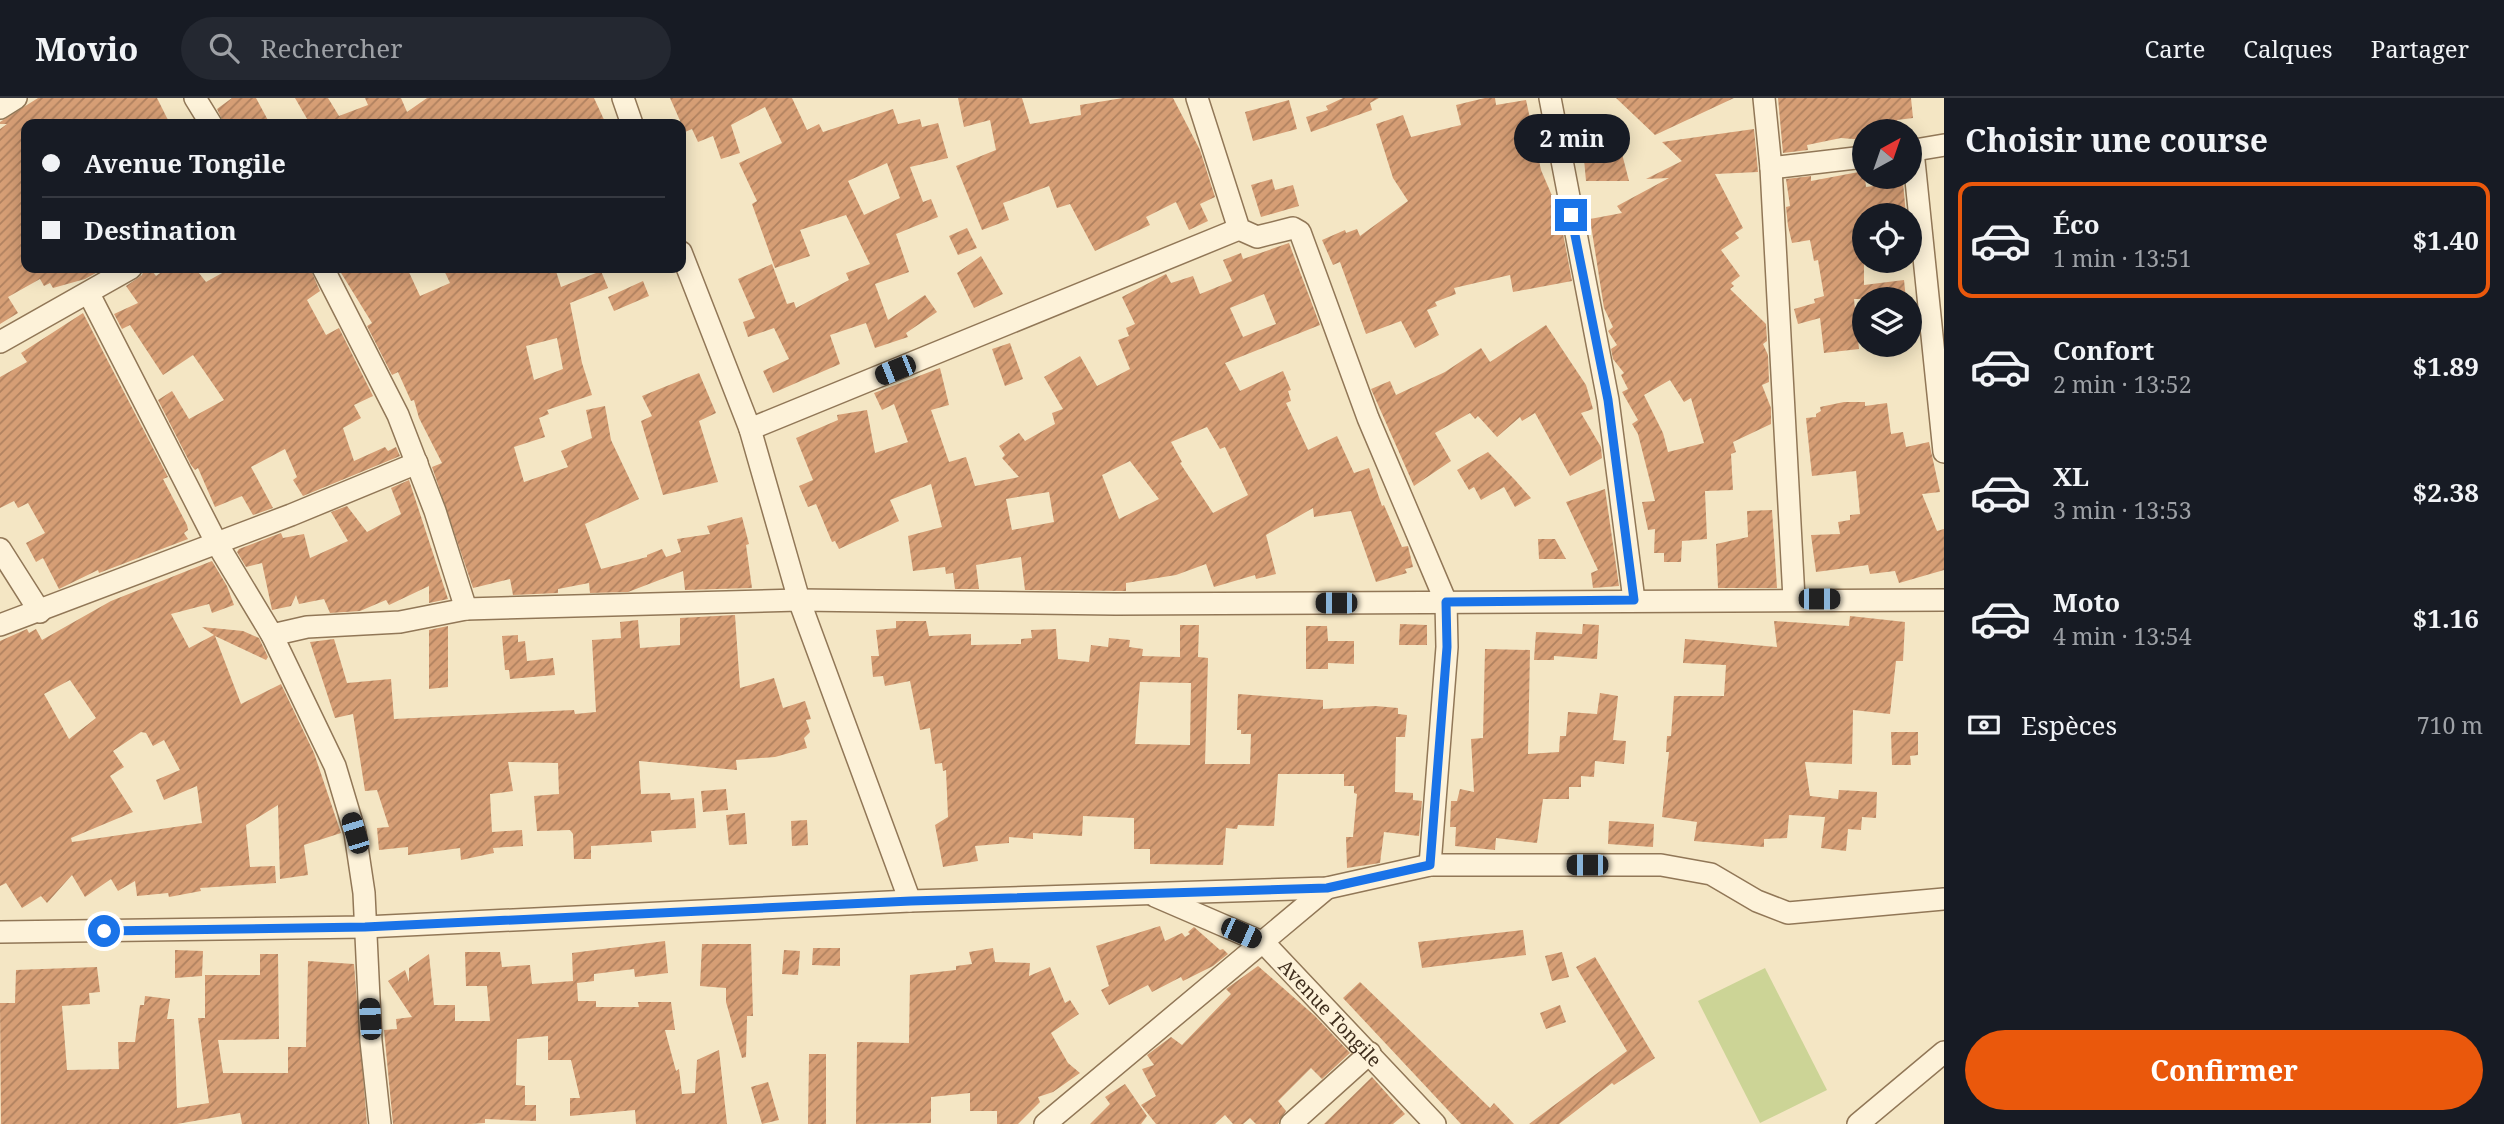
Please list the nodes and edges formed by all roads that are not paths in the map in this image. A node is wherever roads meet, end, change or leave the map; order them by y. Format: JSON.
{"nodes":[{"id":1,"x":16,"y":98,"type":"edge"},
{"id":2,"x":195,"y":98,"type":"edge"},
{"id":3,"x":623,"y":98,"type":"edge"},
{"id":4,"x":1197,"y":98,"type":"edge"},
{"id":5,"x":1550,"y":98,"type":"edge"},
{"id":6,"x":1764,"y":98,"type":"edge"},
{"id":7,"x":0,"y":108,"type":"edge"},
{"id":8,"x":208,"y":119,"type":"edge"},
{"id":9,"x":630,"y":119,"type":"edge"},
{"id":10,"x":1944,"y":145,"type":"edge"},
{"id":11,"x":1922,"y":149,"type":"edge"},
{"id":12,"x":1852,"y":158,"type":"edge"},
{"id":13,"x":1771,"y":168,"type":"junction"},
{"id":14,"x":1915,"y":189,"type":"edge"},
{"id":15,"x":1239,"y":229,"type":"junction"},
{"id":16,"x":686,"y":265,"type":"edge"},
{"id":17,"x":123,"y":273,"type":"edge"},
{"id":18,"x":326,"y":273,"type":"edge"},
{"id":19,"x":89,"y":294,"type":"junction"},
{"id":20,"x":0,"y":342,"type":"edge"},
{"id":21,"x":750,"y":429,"type":"junction"},
{"id":22,"x":1944,"y":452,"type":"edge"},
{"id":23,"x":417,"y":463,"type":"junction"},
{"id":24,"x":216,"y":542,"type":"junction"},
{"id":25,"x":0,"y":549,"type":"edge"},
{"id":26,"x":1794,"y":599,"type":"junction"},
{"id":27,"x":799,"y":600,"type":"junction"},
{"id":28,"x":1634,"y":600,"type":"junction"},
{"id":29,"x":1944,"y":600,"type":"edge"},
{"id":30,"x":1446,"y":602,"type":"junction"},
{"id":31,"x":466,"y":609,"type":"junction"},
{"id":32,"x":40,"y":612,"type":"junction"},
{"id":33,"x":0,"y":625,"type":"edge"},
{"id":34,"x":272,"y":635,"type":"junction"},
{"id":35,"x":1430,"y":865,"type":"junction"},
{"id":36,"x":1327,"y":888,"type":"junction"},
{"id":37,"x":1150,"y":894,"type":"junction"},
{"id":38,"x":1944,"y":899,"type":"edge"},
{"id":39,"x":911,"y":901,"type":"junction"},
{"id":40,"x":365,"y":927,"type":"junction"},
{"id":41,"x":0,"y":932,"type":"edge"},
{"id":42,"x":1264,"y":943,"type":"junction"},
{"id":43,"x":1944,"y":1052,"type":"edge"},
{"id":44,"x":1370,"y":1053,"type":"junction"},
{"id":45,"x":380,"y":1124,"type":"edge"},
{"id":46,"x":1045,"y":1124,"type":"edge"},
{"id":47,"x":1291,"y":1124,"type":"edge"},
{"id":48,"x":1436,"y":1124,"type":"edge"},
{"id":49,"x":1858,"y":1124,"type":"edge"}],
"edges":[{"from":1,"to":7,"type":"street"},
{"from":2,"to":8,"type":"street"},
{"from":3,"to":9,"type":"street"},
{"from":4,"to":15,"type":"street"},
{"from":5,"to":28,"type":"street"},
{"from":6,"to":13,"type":"street"},
{"from":10,"to":11,"type":"street"},
{"from":12,"to":13,"type":"street"},
{"from":13,"to":26,"type":"street"},
{"from":14,"to":22,"type":"street"},
{"from":15,"to":21,"type":"street"},
{"from":15,"to":30,"type":"street"},
{"from":16,"to":21,"type":"street"},
{"from":17,"to":19,"type":"street"},
{"from":18,"to":23,"type":"street"},
{"from":19,"to":20,"type":"street"},
{"from":19,"to":24,"type":"street"},
{"from":21,"to":27,"type":"street"},
{"from":23,"to":24,"type":"street"},
{"from":23,"to":31,"type":"street"},
{"from":24,"to":32,"type":"street"},
{"from":24,"to":34,"type":"street"},
{"from":25,"to":32,"type":"street"},
{"from":26,"to":28,"type":"street"},
{"from":26,"to":29,"type":"street"},
{"from":27,"to":30,"type":"street"},
{"from":27,"to":31,"type":"street"},
{"from":27,"to":39,"type":"street"},
{"from":28,"to":30,"type":"street"},
{"from":30,"to":35,"type":"street"},
{"from":31,"to":34,"type":"street"},
{"from":32,"to":33,"type":"street"},
{"from":34,"to":40,"type":"street"},
{"from":35,"to":36,"type":"street"},
{"from":35,"to":38,"type":"street"},
{"from":36,"to":37,"type":"street"},
{"from":36,"to":42,"type":"street"},
{"from":37,"to":39,"type":"street","name":"Avenue Tongile"},
{"from":37,"to":42,"type":"street","name":"Avenue Tongile"},
{"from":39,"to":40,"type":"street","name":"Avenue Tongile"},
{"from":40,"to":41,"type":"street","name":"Avenue Tongile"},
{"from":40,"to":45,"type":"street"},
{"from":42,"to":44,"type":"street","name":"Avenue Tongile"},
{"from":42,"to":46,"type":"street"},
{"from":43,"to":49,"type":"street"},
{"from":44,"to":47,"type":"street"},
{"from":44,"to":48,"type":"street","name":"Avenue Tongile"}]}
